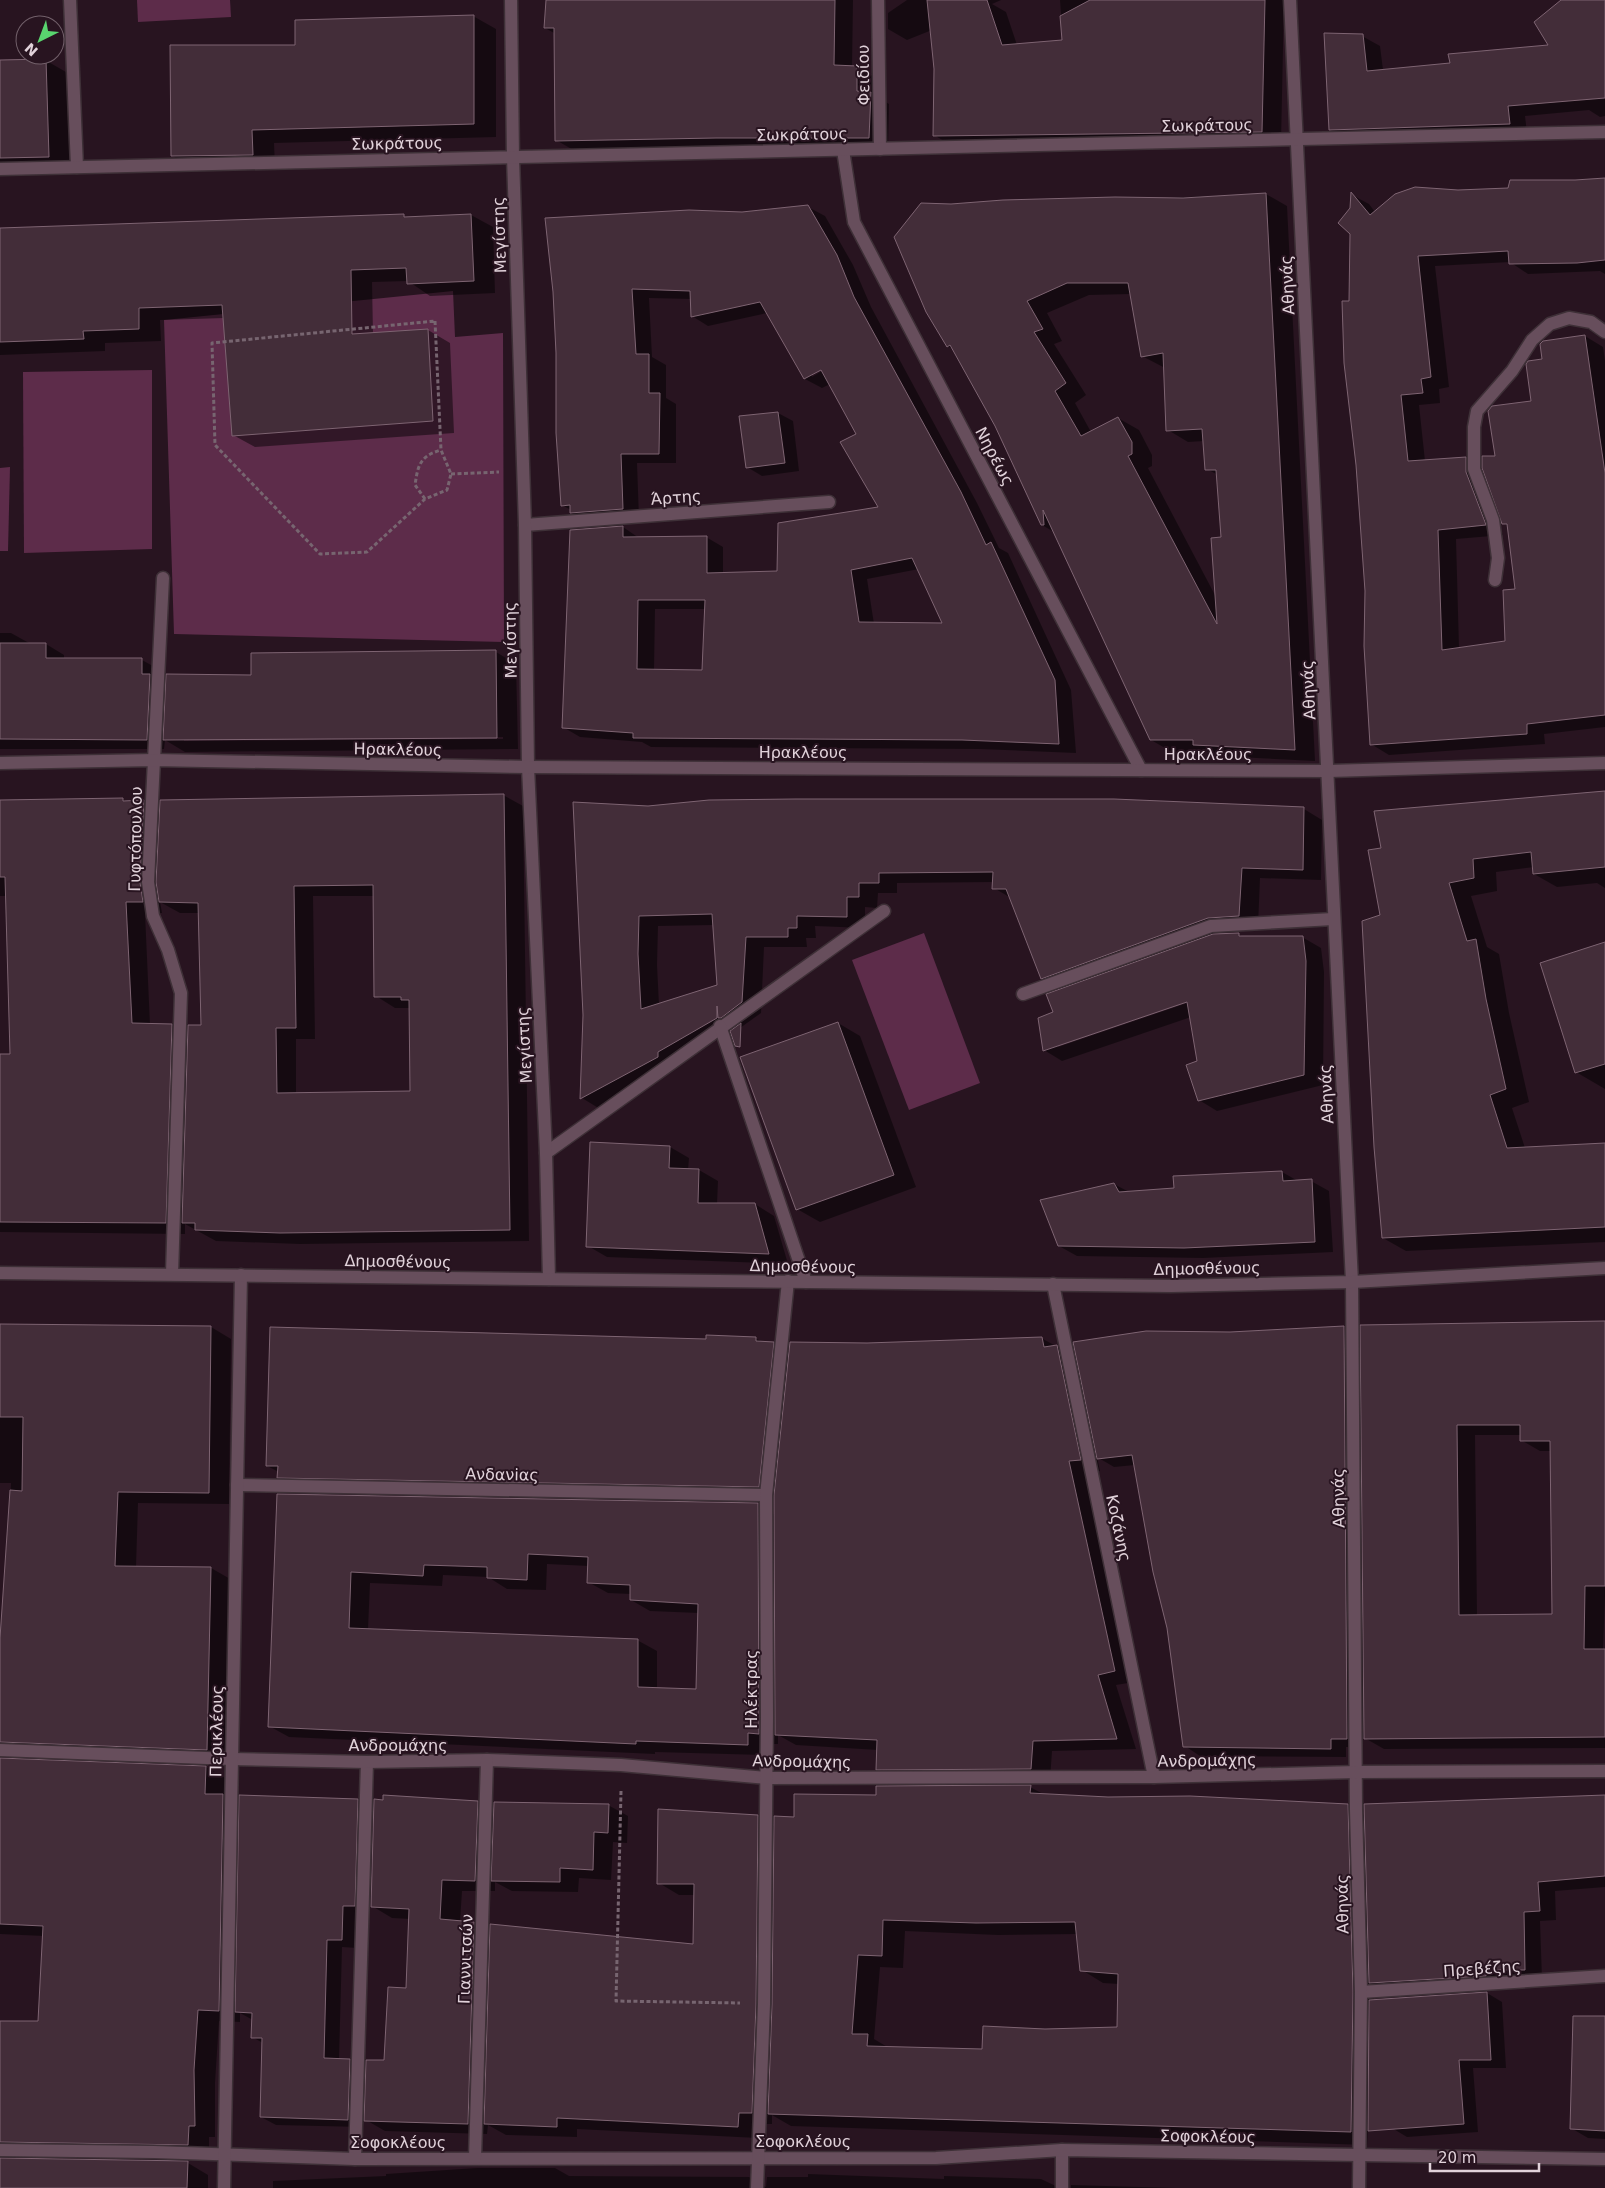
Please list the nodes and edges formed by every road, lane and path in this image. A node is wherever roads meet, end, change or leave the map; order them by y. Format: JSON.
{"nodes":[{"id":1,"x":70,"y":0,"type":"edge"},
{"id":2,"x":511,"y":0,"type":"edge"},
{"id":3,"x":878,"y":0,"type":"edge"},
{"id":4,"x":1290,"y":0,"type":"edge"},
{"id":5,"x":1605,"y":132,"type":"edge"},
{"id":6,"x":1295,"y":139,"type":"junction"},
{"id":7,"x":880,"y":149,"type":"junction"},
{"id":8,"x":843,"y":150,"type":"junction"},
{"id":9,"x":513,"y":157,"type":"junction"},
{"id":10,"x":77,"y":167,"type":"junction"},
{"id":11,"x":0,"y":169,"type":"edge"},
{"id":12,"x":1605,"y":332,"type":"edge"},
{"id":13,"x":441,"y":450,"type":"junction"},
{"id":14,"x":522,"y":471,"type":"junction"},
{"id":15,"x":451,"y":474,"type":"junction"},
{"id":16,"x":426,"y":499,"type":"junction"},
{"id":17,"x":829,"y":502,"type":"dead end"},
{"id":18,"x":525,"y":525,"type":"junction"},
{"id":19,"x":163,"y":578,"type":"dead end"},
{"id":20,"x":1495,"y":580,"type":"dead end"},
{"id":21,"x":154,"y":760,"type":"junction"},
{"id":22,"x":0,"y":763,"type":"edge"},
{"id":23,"x":1605,"y":763,"type":"edge"},
{"id":24,"x":528,"y":767,"type":"junction"},
{"id":25,"x":1142,"y":770,"type":"junction"},
{"id":26,"x":1329,"y":771,"type":"junction"},
{"id":27,"x":884,"y":911,"type":"dead end"},
{"id":28,"x":1333,"y":919,"type":"junction"},
{"id":29,"x":1023,"y":994,"type":"dead end"},
{"id":30,"x":720,"y":1026,"type":"junction"},
{"id":31,"x":546,"y":1153,"type":"junction"},
{"id":32,"x":1605,"y":1268,"type":"edge"},
{"id":33,"x":0,"y":1272,"type":"edge"},
{"id":34,"x":172,"y":1274,"type":"junction"},
{"id":35,"x":241,"y":1275,"type":"junction"},
{"id":36,"x":548,"y":1279,"type":"junction"},
{"id":37,"x":788,"y":1282,"type":"junction"},
{"id":38,"x":806,"y":1282,"type":"junction"},
{"id":39,"x":1352,"y":1282,"type":"junction"},
{"id":40,"x":1053,"y":1284,"type":"junction"},
{"id":41,"x":237,"y":1485,"type":"junction"},
{"id":42,"x":766,"y":1495,"type":"junction"},
{"id":43,"x":0,"y":1750,"type":"edge"},
{"id":44,"x":232,"y":1759,"type":"junction"},
{"id":45,"x":487,"y":1760,"type":"junction"},
{"id":46,"x":367,"y":1762,"type":"junction"},
{"id":47,"x":621,"y":1765,"type":"junction"},
{"id":48,"x":1605,"y":1771,"type":"edge"},
{"id":49,"x":1358,"y":1772,"type":"junction"},
{"id":50,"x":1154,"y":1777,"type":"junction"},
{"id":51,"x":766,"y":1778,"type":"junction"},
{"id":52,"x":1605,"y":1976,"type":"edge"},
{"id":53,"x":1361,"y":1992,"type":"junction"},
{"id":54,"x":764,"y":2004,"type":"junction"},
{"id":55,"x":0,"y":2150,"type":"edge"},
{"id":56,"x":1062,"y":2150,"type":"junction"},
{"id":57,"x":224,"y":2155,"type":"junction"},
{"id":58,"x":1358,"y":2155,"type":"junction"},
{"id":59,"x":758,"y":2157,"type":"junction"},
{"id":60,"x":475,"y":2158,"type":"junction"},
{"id":61,"x":355,"y":2159,"type":"junction"},
{"id":62,"x":1605,"y":2159,"type":"edge"},
{"id":63,"x":224,"y":2188,"type":"edge"},
{"id":64,"x":757,"y":2188,"type":"edge"},
{"id":65,"x":1062,"y":2188,"type":"edge"},
{"id":66,"x":1359,"y":2188,"type":"edge"}],
"edges":[{"from":1,"to":10,"type":"street"},
{"from":2,"to":9,"type":"street","name":"Μεγίστης"},
{"from":3,"to":7,"type":"street","name":"Φειδίου"},
{"from":4,"to":6,"type":"street","name":"Αθηνάς"},
{"from":5,"to":6,"type":"street","name":"Σωκράτους"},
{"from":6,"to":7,"type":"street","name":"Σωκράτους"},
{"from":6,"to":26,"type":"street","name":"Αθηνάς"},
{"from":7,"to":8,"type":"street","name":"Σωκράτους"},
{"from":8,"to":9,"type":"street","name":"Σωκράτους"},
{"from":8,"to":25,"type":"street","name":"Νηρέως"},
{"from":9,"to":10,"type":"street","name":"Σωκράτους"},
{"from":9,"to":14,"type":"street","name":"Μεγίστης"},
{"from":10,"to":11,"type":"street","name":"Σωκράτους"},
{"from":12,"to":20,"type":"street"},
{"from":13,"to":15,"type":"path"},
{"from":13,"to":16,"type":"path"},
{"from":13,"to":16,"type":"path"},
{"from":14,"to":15,"type":"path"},
{"from":14,"to":18,"type":"street","name":"Μεγίστης"},
{"from":15,"to":16,"type":"path"},
{"from":17,"to":18,"type":"street","name":"Άρτης"},
{"from":18,"to":24,"type":"street","name":"Μεγίστης"},
{"from":19,"to":21,"type":"street","name":"Γυφτόπουλου"},
{"from":21,"to":22,"type":"street","name":"Ηρακλέους"},
{"from":21,"to":24,"type":"street","name":"Ηρακλέους"},
{"from":21,"to":34,"type":"street","name":"Γυφτόπουλου"},
{"from":23,"to":26,"type":"street","name":"Ηρακλέους"},
{"from":24,"to":25,"type":"street","name":"Ηρακλέους"},
{"from":24,"to":31,"type":"street","name":"Μεγίστης"},
{"from":25,"to":26,"type":"street","name":"Ηρακλέους"},
{"from":26,"to":28,"type":"street","name":"Αθηνάς"},
{"from":27,"to":30,"type":"street"},
{"from":28,"to":29,"type":"street"},
{"from":28,"to":39,"type":"street","name":"Αθηνάς"},
{"from":30,"to":31,"type":"street"},
{"from":30,"to":38,"type":"street"},
{"from":31,"to":36,"type":"street","name":"Μεγίστης"},
{"from":32,"to":39,"type":"street","name":"Δημοσθένους"},
{"from":33,"to":34,"type":"street","name":"Δημοσθένους"},
{"from":34,"to":35,"type":"street","name":"Δημοσθένους"},
{"from":35,"to":36,"type":"street","name":"Δημοσθένους"},
{"from":35,"to":41,"type":"street","name":"Περικλέους"},
{"from":36,"to":37,"type":"street","name":"Δημοσθένους"},
{"from":37,"to":38,"type":"street","name":"Δημοσθένους"},
{"from":37,"to":42,"type":"street","name":"Ηλέκτρας"},
{"from":38,"to":40,"type":"street","name":"Δημοσθένους"},
{"from":39,"to":40,"type":"street","name":"Δημοσθένους"},
{"from":39,"to":49,"type":"street","name":"Αθηνάς"},
{"from":40,"to":50,"type":"street","name":"Κοζάνης"},
{"from":41,"to":42,"type":"street","name":"Ανδανiας"},
{"from":41,"to":44,"type":"street","name":"Περικλέους"},
{"from":42,"to":51,"type":"street","name":"Ηλέκτρας"},
{"from":43,"to":44,"type":"street","name":"Ανδρομάχης"},
{"from":44,"to":46,"type":"street","name":"Ανδρομάχης"},
{"from":44,"to":57,"type":"street","name":"Περικλέους"},
{"from":45,"to":46,"type":"street","name":"Ανδρομάχης"},
{"from":45,"to":47,"type":"street","name":"Ανδρομάχης"},
{"from":45,"to":60,"type":"street","name":"Γιαννιτσών"},
{"from":46,"to":61,"type":"street"},
{"from":47,"to":51,"type":"street","name":"Ανδρομάχης"},
{"from":47,"to":54,"type":"path"},
{"from":48,"to":49,"type":"street","name":"Ανδρομάχης"},
{"from":49,"to":50,"type":"street","name":"Ανδρομάχης"},
{"from":49,"to":53,"type":"street","name":"Αθηνάς"},
{"from":50,"to":51,"type":"street","name":"Ανδρομάχης"},
{"from":51,"to":54,"type":"street","name":"Ηλέκτρας"},
{"from":52,"to":53,"type":"street","name":"Πρεβέζης"},
{"from":53,"to":58,"type":"street","name":"Αθηνάς"},
{"from":54,"to":59,"type":"street","name":"Ηλέκτρας"},
{"from":55,"to":57,"type":"street","name":"Σοφοκλέους"},
{"from":56,"to":58,"type":"street","name":"Σοφοκλέους"},
{"from":56,"to":59,"type":"street","name":"Σοφοκλέους"},
{"from":56,"to":65,"type":"street"},
{"from":57,"to":61,"type":"street","name":"Σοφοκλέους"},
{"from":57,"to":63,"type":"street","name":"Περικλέους"},
{"from":58,"to":62,"type":"street","name":"Σοφοκλέους"},
{"from":58,"to":66,"type":"street","name":"Αθηνάς"},
{"from":59,"to":60,"type":"street","name":"Σοφοκλέους"},
{"from":59,"to":64,"type":"street","name":"Ηλέκτρας"},
{"from":60,"to":61,"type":"street","name":"Σοφοκλέους"}]}
